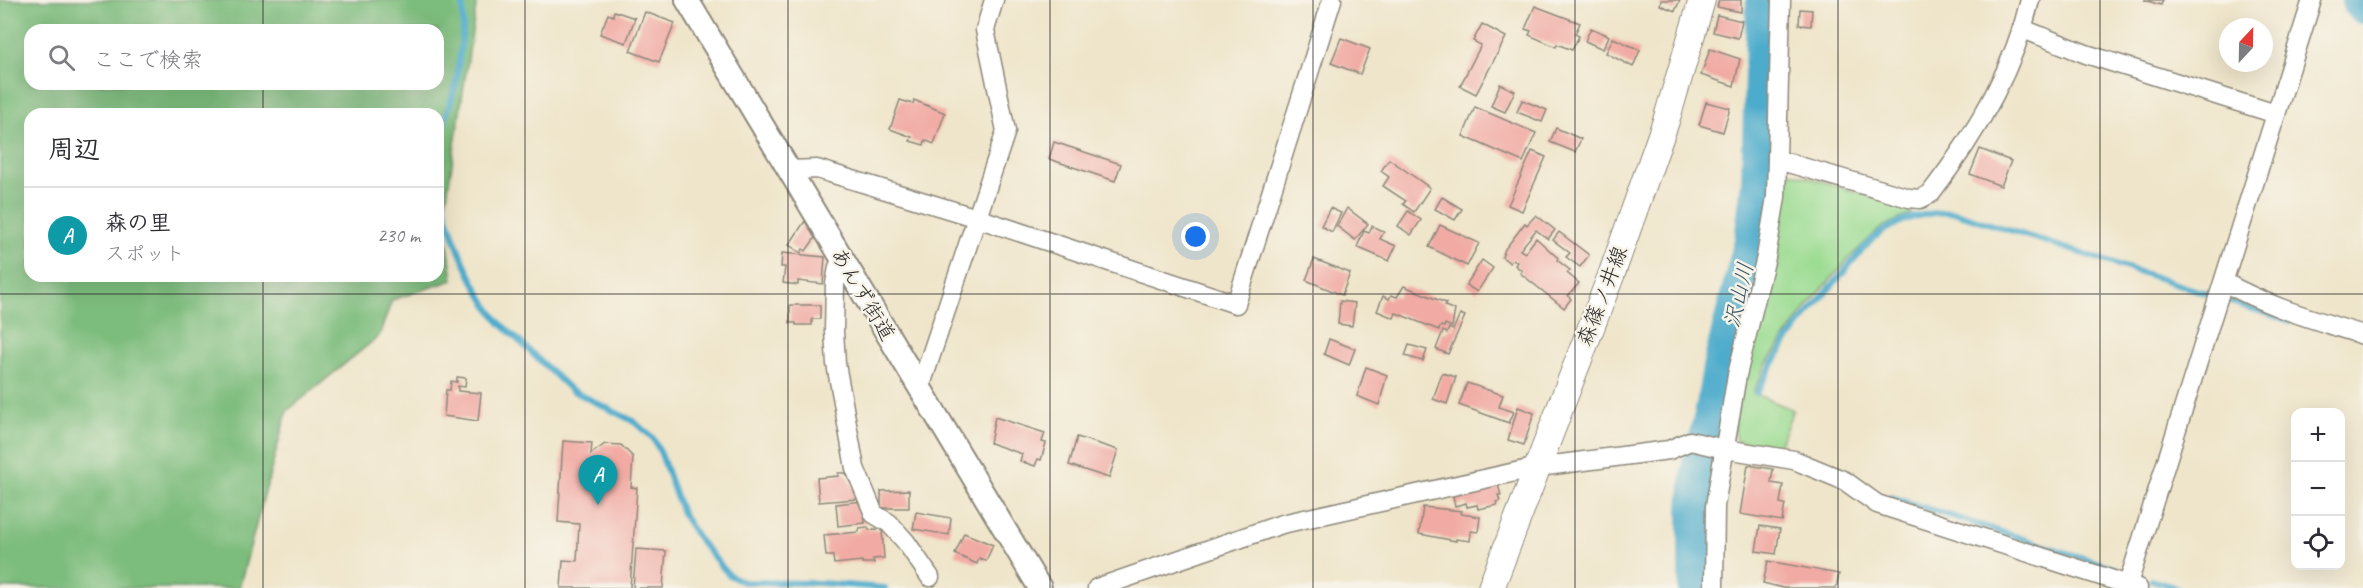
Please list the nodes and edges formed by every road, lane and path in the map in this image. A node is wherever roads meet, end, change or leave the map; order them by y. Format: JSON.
{"nodes":[{"id":1,"x":687,"y":0,"type":"edge"},
{"id":2,"x":994,"y":0,"type":"edge"},
{"id":3,"x":1332,"y":0,"type":"edge"},
{"id":4,"x":1702,"y":0,"type":"edge"},
{"id":5,"x":1780,"y":0,"type":"edge"},
{"id":6,"x":2030,"y":0,"type":"edge"},
{"id":7,"x":2312,"y":0,"type":"edge"},
{"id":8,"x":2023,"y":29,"type":"junction"},
{"id":9,"x":2276,"y":114,"type":"junction"},
{"id":10,"x":1778,"y":160,"type":"junction"},
{"id":11,"x":790,"y":170,"type":"junction"},
{"id":12,"x":977,"y":218,"type":"junction"},
{"id":13,"x":843,"y":261,"type":"junction"},
{"id":14,"x":2224,"y":282,"type":"junction"},
{"id":15,"x":2363,"y":335,"type":"edge"},
{"id":16,"x":920,"y":388,"type":"junction"},
{"id":17,"x":1720,"y":447,"type":"junction"},
{"id":18,"x":1538,"y":467,"type":"junction"},
{"id":19,"x":930,"y":577,"type":"dead end"},
{"id":20,"x":2133,"y":586,"type":"edge"},
{"id":21,"x":1040,"y":588,"type":"edge"},
{"id":22,"x":1097,"y":588,"type":"edge"},
{"id":23,"x":1491,"y":588,"type":"edge"},
{"id":24,"x":1714,"y":588,"type":"edge"}],
"edges":[{"from":1,"to":11,"type":"street","name":"あんず街道"},
{"from":2,"to":12,"type":"street"},
{"from":3,"to":12,"type":"street"},
{"from":4,"to":18,"type":"main road","name":"森篠ノ井線"},
{"from":5,"to":10,"type":"street"},
{"from":6,"to":8,"type":"street"},
{"from":7,"to":9,"type":"street"},
{"from":8,"to":9,"type":"street"},
{"from":8,"to":10,"type":"street"},
{"from":9,"to":14,"type":"street"},
{"from":10,"to":17,"type":"street"},
{"from":11,"to":12,"type":"street"},
{"from":11,"to":13,"type":"street","name":"あんず街道"},
{"from":12,"to":16,"type":"street"},
{"from":13,"to":16,"type":"street","name":"あんず街道"},
{"from":13,"to":19,"type":"street"},
{"from":14,"to":15,"type":"street"},
{"from":14,"to":20,"type":"street"},
{"from":16,"to":21,"type":"street","name":"あんず街道"},
{"from":17,"to":18,"type":"street"},
{"from":17,"to":20,"type":"street"},
{"from":17,"to":24,"type":"street"},
{"from":18,"to":22,"type":"street"},
{"from":18,"to":23,"type":"main road","name":"森篠ノ井線"}]}
